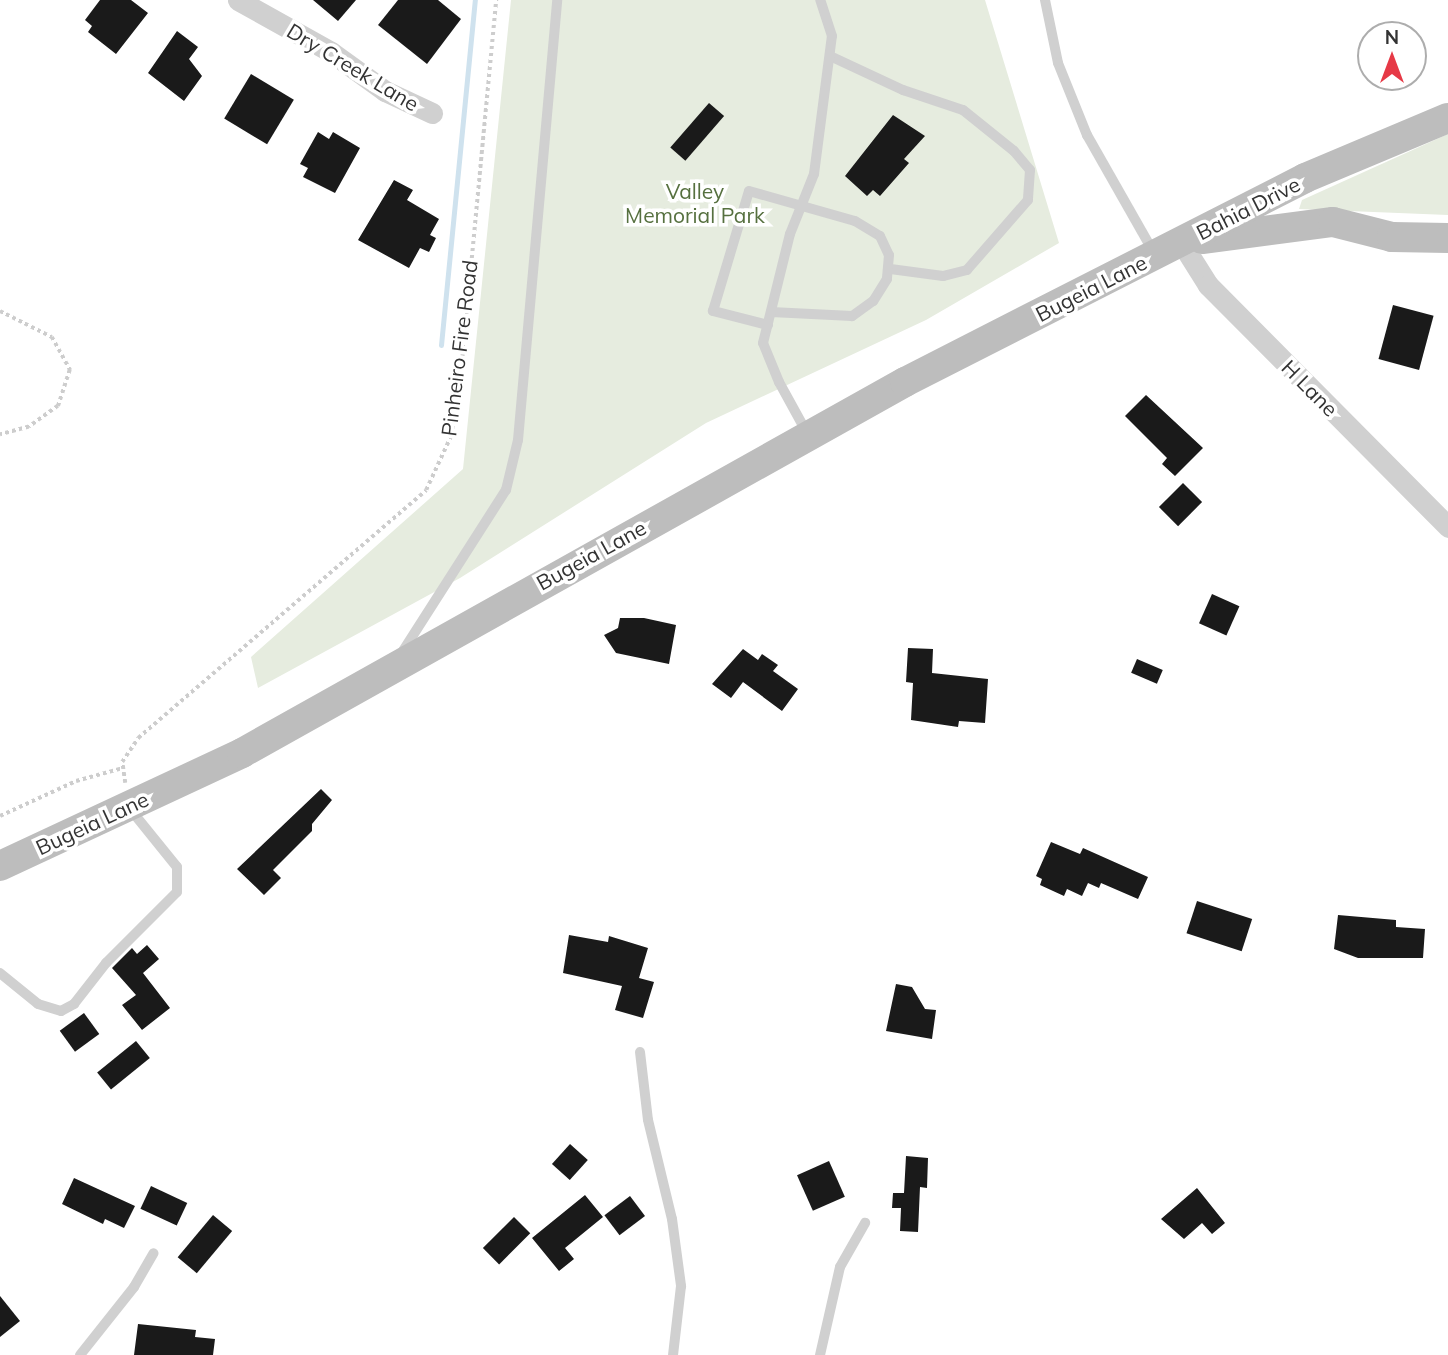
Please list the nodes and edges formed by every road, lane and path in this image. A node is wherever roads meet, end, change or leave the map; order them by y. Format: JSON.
{"nodes":[{"id":1,"x":238,"y":0,"type":"edge"},
{"id":2,"x":496,"y":0,"type":"edge"},
{"id":3,"x":557,"y":0,"type":"edge"},
{"id":4,"x":820,"y":0,"type":"edge"},
{"id":5,"x":1045,"y":0,"type":"edge"},
{"id":6,"x":830,"y":55,"type":"junction"},
{"id":7,"x":432,"y":113,"type":"dead end"},
{"id":8,"x":1448,"y":118,"type":"edge"},
{"id":9,"x":800,"y":208,"type":"junction"},
{"id":10,"x":1448,"y":238,"type":"edge"},
{"id":11,"x":1168,"y":248,"type":"junction"},
{"id":12,"x":890,"y":269,"type":"junction"},
{"id":13,"x":0,"y":311,"type":"edge"},
{"id":14,"x":771,"y":312,"type":"junction"},
{"id":15,"x":768,"y":325,"type":"junction"},
{"id":16,"x":807,"y":433,"type":"junction"},
{"id":17,"x":0,"y":435,"type":"edge"},
{"id":18,"x":1448,"y":527,"type":"edge"},
{"id":19,"x":394,"y":666,"type":"junction"},
{"id":20,"x":123,"y":768,"type":"junction"},
{"id":21,"x":128,"y":806,"type":"junction"},
{"id":22,"x":0,"y":816,"type":"edge"},
{"id":23,"x":0,"y":866,"type":"edge"},
{"id":24,"x":0,"y":973,"type":"edge"},
{"id":25,"x":640,"y":1052,"type":"dead end"},
{"id":26,"x":865,"y":1223,"type":"dead end"},
{"id":27,"x":153,"y":1253,"type":"dead end"},
{"id":28,"x":80,"y":1355,"type":"edge"},
{"id":29,"x":673,"y":1355,"type":"edge"},
{"id":30,"x":820,"y":1355,"type":"edge"}],
"edges":[{"from":1,"to":7,"type":"street","name":"Dry Creek Lane"},
{"from":2,"to":20,"type":"path","name":"Pinheiro Fire Road"},
{"from":3,"to":19,"type":"lane"},
{"from":4,"to":6,"type":"lane"},
{"from":5,"to":11,"type":"lane"},
{"from":6,"to":9,"type":"lane"},
{"from":6,"to":12,"type":"lane"},
{"from":8,"to":11,"type":"street","name":"Bahia Drive"},
{"from":9,"to":12,"type":"lane"},
{"from":9,"to":14,"type":"lane"},
{"from":9,"to":15,"type":"lane"},
{"from":10,"to":11,"type":"street","name":"Bahia Drive"},
{"from":11,"to":16,"type":"street","name":"Bugeia Lane"},
{"from":11,"to":18,"type":"street","name":"H Lane"},
{"from":12,"to":14,"type":"lane"},
{"from":13,"to":17,"type":"path"},
{"from":14,"to":15,"type":"lane"},
{"from":15,"to":16,"type":"lane"},
{"from":16,"to":19,"type":"street","name":"Bugeia Lane"},
{"from":19,"to":21,"type":"street","name":"Bugeia Lane"},
{"from":20,"to":21,"type":"path"},
{"from":20,"to":22,"type":"path"},
{"from":21,"to":23,"type":"street","name":"Bugeia Lane"},
{"from":21,"to":24,"type":"lane"},
{"from":25,"to":29,"type":"lane"},
{"from":26,"to":30,"type":"lane"},
{"from":27,"to":28,"type":"lane"}]}
